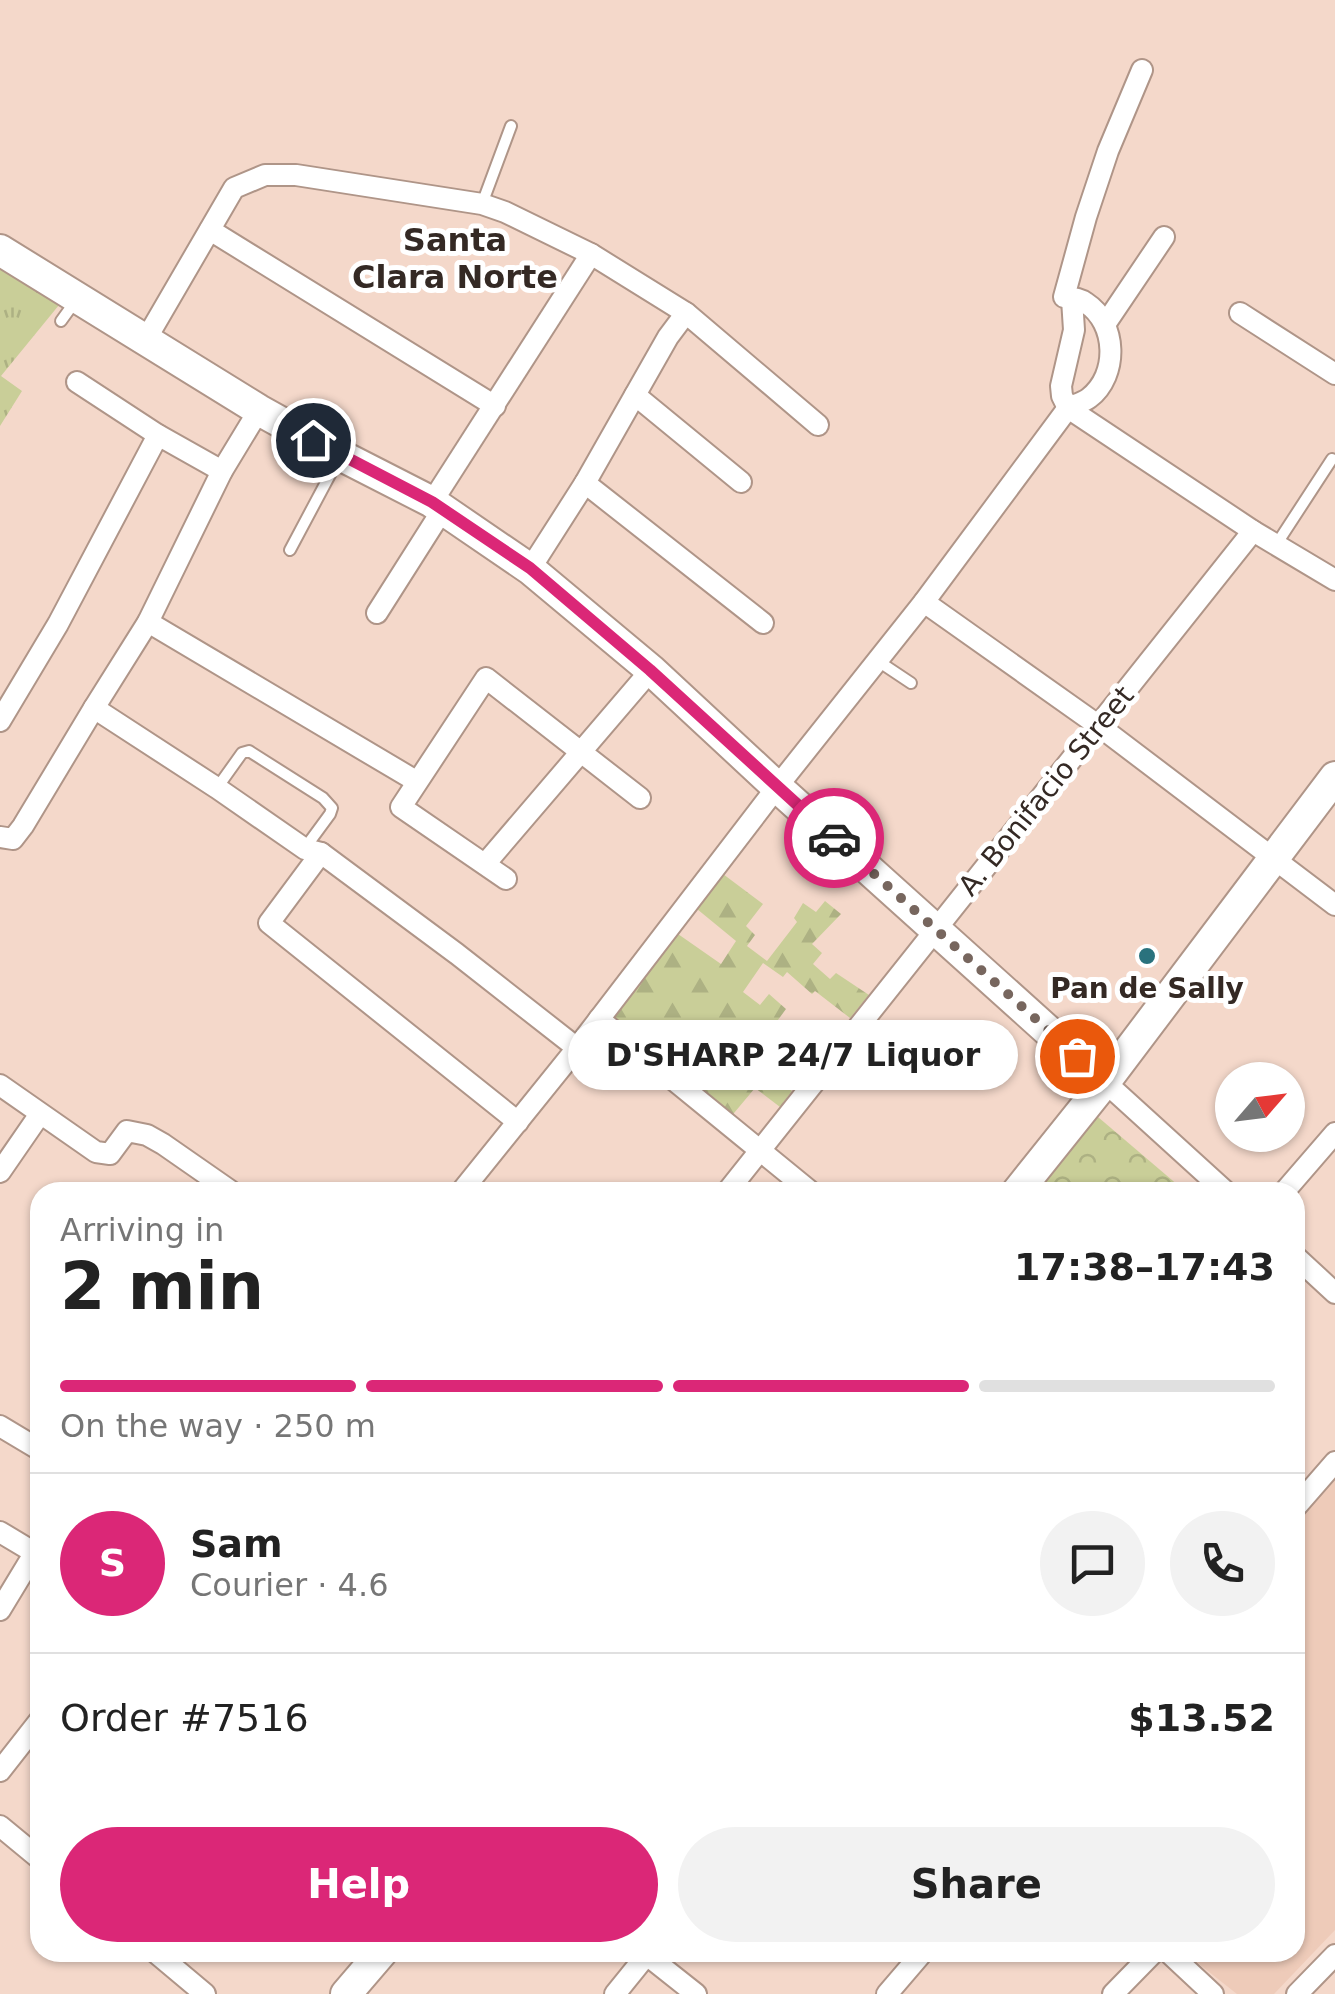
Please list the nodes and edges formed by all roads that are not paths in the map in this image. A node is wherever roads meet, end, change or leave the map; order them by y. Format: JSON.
{"nodes":[{"id":1,"x":1142,"y":70,"type":"dead end"},
{"id":2,"x":512,"y":126,"type":"dead end"},
{"id":3,"x":482,"y":204,"type":"junction"},
{"id":4,"x":210,"y":230,"type":"junction"},
{"id":5,"x":1164,"y":237,"type":"dead end"},
{"id":6,"x":0,"y":250,"type":"edge"},
{"id":7,"x":591,"y":254,"type":"junction"},
{"id":8,"x":1072,"y":298,"type":"junction"},
{"id":9,"x":686,"y":313,"type":"junction"},
{"id":10,"x":1240,"y":313,"type":"dead end"},
{"id":11,"x":1106,"y":323,"type":"junction"},
{"id":12,"x":145,"y":341,"type":"junction"},
{"id":13,"x":1335,"y":374,"type":"edge"},
{"id":14,"x":77,"y":382,"type":"dead end"},
{"id":15,"x":635,"y":395,"type":"junction"},
{"id":16,"x":495,"y":406,"type":"junction"},
{"id":17,"x":1068,"y":408,"type":"junction"},
{"id":18,"x":259,"y":410,"type":"junction"},
{"id":19,"x":818,"y":425,"type":"dead end"},
{"id":20,"x":158,"y":435,"type":"junction"},
{"id":21,"x":340,"y":455,"type":"junction"},
{"id":22,"x":1332,"y":458,"type":"dead end"},
{"id":23,"x":222,"y":471,"type":"junction"},
{"id":24,"x":741,"y":482,"type":"dead end"},
{"id":25,"x":585,"y":483,"type":"junction"},
{"id":26,"x":438,"y":505,"type":"junction"},
{"id":27,"x":1253,"y":531,"type":"junction"},
{"id":28,"x":1276,"y":545,"type":"junction"},
{"id":29,"x":290,"y":550,"type":"dead end"},
{"id":30,"x":530,"y":568,"type":"junction"},
{"id":31,"x":1335,"y":580,"type":"edge"},
{"id":32,"x":924,"y":602,"type":"junction"},
{"id":33,"x":377,"y":613,"type":"dead end"},
{"id":34,"x":148,"y":622,"type":"junction"},
{"id":35,"x":763,"y":623,"type":"dead end"},
{"id":36,"x":877,"y":661,"type":"junction"},
{"id":37,"x":650,"y":670,"type":"junction"},
{"id":38,"x":911,"y":683,"type":"dead end"},
{"id":39,"x":94,"y":708,"type":"junction"},
{"id":40,"x":0,"y":721,"type":"edge"},
{"id":41,"x":1099,"y":726,"type":"junction"},
{"id":42,"x":581,"y":751,"type":"junction"},
{"id":43,"x":1335,"y":777,"type":"edge"},
{"id":44,"x":416,"y":781,"type":"junction"},
{"id":45,"x":777,"y":787,"type":"junction"},
{"id":46,"x":218,"y":788,"type":"junction"},
{"id":47,"x":640,"y":798,"type":"dead end"},
{"id":48,"x":0,"y":837,"type":"edge"},
{"id":49,"x":313,"y":851,"type":"junction"},
{"id":50,"x":1274,"y":860,"type":"junction"},
{"id":51,"x":485,"y":864,"type":"junction"},
{"id":52,"x":506,"y":879,"type":"dead end"},
{"id":53,"x":1335,"y":905,"type":"edge"},
{"id":54,"x":935,"y":928,"type":"junction"},
{"id":55,"x":599,"y":1020,"type":"junction"},
{"id":56,"x":577,"y":1048,"type":"junction"},
{"id":57,"x":1105,"y":1082,"type":"junction"},
{"id":58,"x":0,"y":1086,"type":"edge"},
{"id":59,"x":40,"y":1114,"type":"junction"},
{"id":60,"x":518,"y":1122,"type":"junction"},
{"id":61,"x":1335,"y":1133,"type":"edge"},
{"id":62,"x":761,"y":1149,"type":"junction"},
{"id":63,"x":0,"y":1172,"type":"edge"},
{"id":64,"x":218,"y":1182,"type":"edge"},
{"id":65,"x":469,"y":1182,"type":"edge"},
{"id":66,"x":735,"y":1182,"type":"edge"},
{"id":67,"x":799,"y":1182,"type":"edge"},
{"id":68,"x":1025,"y":1182,"type":"edge"},
{"id":69,"x":1215,"y":1182,"type":"edge"},
{"id":70,"x":1293,"y":1182,"type":"edge"},
{"id":71,"x":1305,"y":1266,"type":"edge"},
{"id":72,"x":1335,"y":1294,"type":"edge"},
{"id":73,"x":0,"y":1426,"type":"edge"},
{"id":74,"x":30,"y":1444,"type":"edge"},
{"id":75,"x":1335,"y":1462,"type":"edge"},
{"id":76,"x":1305,"y":1496,"type":"edge"},
{"id":77,"x":0,"y":1532,"type":"edge"},
{"id":78,"x":30,"y":1547,"type":"edge"},
{"id":79,"x":30,"y":1563,"type":"edge"},
{"id":80,"x":0,"y":1610,"type":"edge"},
{"id":81,"x":30,"y":1732,"type":"edge"},
{"id":82,"x":0,"y":1770,"type":"edge"},
{"id":83,"x":0,"y":1826,"type":"edge"},
{"id":84,"x":30,"y":1851,"type":"edge"},
{"id":85,"x":1335,"y":1954,"type":"edge"},
{"id":86,"x":167,"y":1962,"type":"edge"},
{"id":87,"x":373,"y":1962,"type":"edge"},
{"id":88,"x":639,"y":1962,"type":"edge"},
{"id":89,"x":657,"y":1962,"type":"edge"},
{"id":90,"x":915,"y":1962,"type":"edge"},
{"id":91,"x":1144,"y":1962,"type":"edge"},
{"id":92,"x":1179,"y":1962,"type":"edge"},
{"id":93,"x":205,"y":1994,"type":"edge"},
{"id":94,"x":346,"y":1994,"type":"edge"},
{"id":95,"x":615,"y":1994,"type":"edge"},
{"id":96,"x":696,"y":1994,"type":"edge"},
{"id":97,"x":888,"y":1994,"type":"edge"},
{"id":98,"x":1112,"y":1994,"type":"edge"},
{"id":99,"x":1213,"y":1994,"type":"edge"},
{"id":100,"x":1296,"y":1994,"type":"edge"}],
"edges":[{"from":1,"to":8,"type":"street"},
{"from":2,"to":3,"type":"lane"},
{"from":3,"to":4,"type":"street"},
{"from":3,"to":7,"type":"street"},
{"from":4,"to":12,"type":"street"},
{"from":4,"to":16,"type":"street"},
{"from":5,"to":11,"type":"street"},
{"from":6,"to":12,"type":"main road"},
{"from":7,"to":9,"type":"street"},
{"from":7,"to":16,"type":"street"},
{"from":8,"to":11,"type":"street"},
{"from":8,"to":17,"type":"street"},
{"from":9,"to":15,"type":"street"},
{"from":9,"to":19,"type":"street"},
{"from":10,"to":13,"type":"street"},
{"from":11,"to":17,"type":"street"},
{"from":12,"to":18,"type":"main road"},
{"from":14,"to":20,"type":"street"},
{"from":15,"to":24,"type":"street"},
{"from":15,"to":25,"type":"street"},
{"from":16,"to":26,"type":"street"},
{"from":17,"to":27,"type":"street"},
{"from":17,"to":32,"type":"street"},
{"from":18,"to":21,"type":"main road"},
{"from":18,"to":23,"type":"street"},
{"from":20,"to":23,"type":"street"},
{"from":20,"to":40,"type":"street"},
{"from":21,"to":26,"type":"main road"},
{"from":21,"to":29,"type":"lane"},
{"from":22,"to":28,"type":"lane"},
{"from":23,"to":34,"type":"street"},
{"from":25,"to":30,"type":"street"},
{"from":25,"to":35,"type":"street"},
{"from":26,"to":30,"type":"main road"},
{"from":26,"to":33,"type":"street"},
{"from":27,"to":28,"type":"street"},
{"from":27,"to":41,"type":"street","name":"A. Bonifacio Street"},
{"from":28,"to":31,"type":"street"},
{"from":30,"to":37,"type":"main road"},
{"from":32,"to":36,"type":"street"},
{"from":32,"to":41,"type":"street"},
{"from":34,"to":39,"type":"street"},
{"from":34,"to":44,"type":"street"},
{"from":36,"to":38,"type":"lane"},
{"from":36,"to":45,"type":"street"},
{"from":37,"to":42,"type":"street"},
{"from":37,"to":45,"type":"main road"},
{"from":39,"to":46,"type":"street"},
{"from":39,"to":48,"type":"street"},
{"from":41,"to":50,"type":"street"},
{"from":41,"to":54,"type":"street","name":"A. Bonifacio Street"},
{"from":42,"to":44,"type":"street"},
{"from":42,"to":47,"type":"street"},
{"from":42,"to":51,"type":"street"},
{"from":43,"to":50,"type":"main road"},
{"from":44,"to":51,"type":"street"},
{"from":45,"to":54,"type":"main road"},
{"from":45,"to":55,"type":"street"},
{"from":46,"to":49,"type":"street"},
{"from":46,"to":49,"type":"lane"},
{"from":49,"to":56,"type":"street"},
{"from":49,"to":60,"type":"street"},
{"from":50,"to":53,"type":"street"},
{"from":50,"to":57,"type":"main road"},
{"from":51,"to":52,"type":"street"},
{"from":54,"to":57,"type":"main road"},
{"from":54,"to":62,"type":"street","name":"A. Bonifacio Street"},
{"from":55,"to":56,"type":"street"},
{"from":55,"to":62,"type":"street"},
{"from":56,"to":60,"type":"street"},
{"from":57,"to":68,"type":"main road"},
{"from":57,"to":69,"type":"street"},
{"from":58,"to":59,"type":"street"},
{"from":59,"to":63,"type":"street"},
{"from":59,"to":64,"type":"street"},
{"from":60,"to":65,"type":"street"},
{"from":61,"to":70,"type":"street"},
{"from":62,"to":66,"type":"street","name":"A. Bonifacio Street"},
{"from":62,"to":67,"type":"street"},
{"from":71,"to":72,"type":"street"},
{"from":73,"to":74,"type":"street"},
{"from":75,"to":76,"type":"street"},
{"from":77,"to":78,"type":"street"},
{"from":79,"to":80,"type":"street"},
{"from":81,"to":82,"type":"street"},
{"from":83,"to":84,"type":"street"},
{"from":85,"to":100,"type":"street"},
{"from":86,"to":93,"type":"street"},
{"from":87,"to":94,"type":"main road"},
{"from":88,"to":95,"type":"street"},
{"from":89,"to":96,"type":"street"},
{"from":90,"to":97,"type":"street"},
{"from":91,"to":98,"type":"street"},
{"from":92,"to":99,"type":"street"}]}
